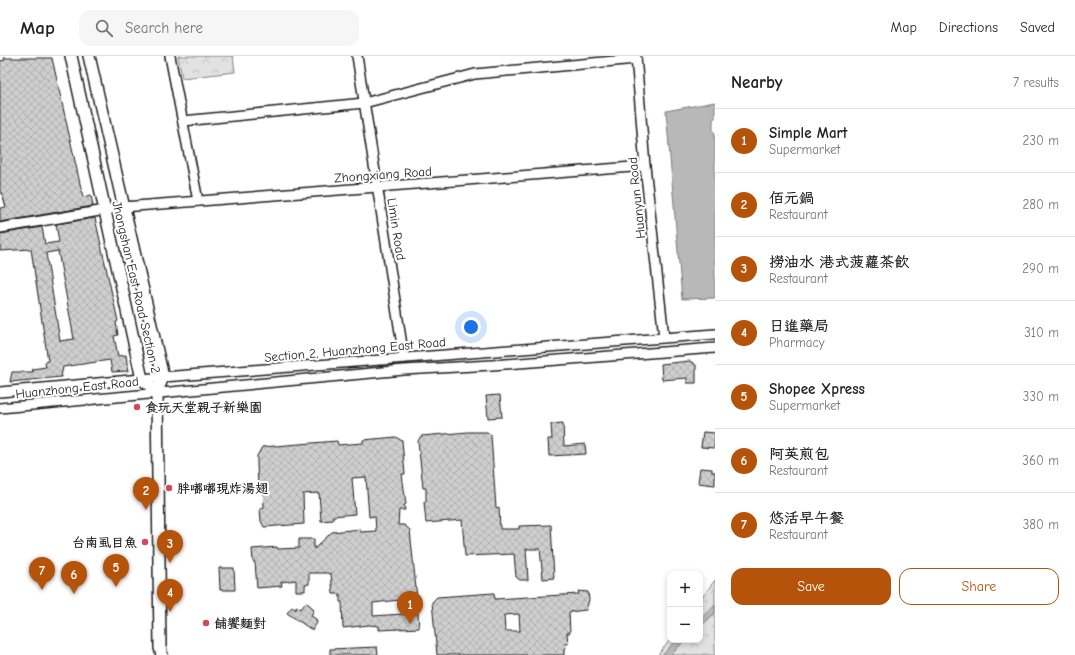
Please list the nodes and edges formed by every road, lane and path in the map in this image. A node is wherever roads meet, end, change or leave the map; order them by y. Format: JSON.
{"nodes":[{"id":1,"x":71,"y":56,"type":"edge"},
{"id":2,"x":89,"y":56,"type":"edge"},
{"id":3,"x":170,"y":56,"type":"edge"},
{"id":4,"x":357,"y":56,"type":"edge"},
{"id":5,"x":636,"y":58,"type":"edge"},
{"id":6,"x":364,"y":103,"type":"junction"},
{"id":7,"x":183,"y":120,"type":"junction"},
{"id":8,"x":645,"y":166,"type":"junction"},
{"id":9,"x":377,"y":187,"type":"junction"},
{"id":10,"x":198,"y":201,"type":"junction"},
{"id":11,"x":123,"y":207,"type":"junction"},
{"id":12,"x":106,"y":211,"type":"junction"},
{"id":13,"x":0,"y":228,"type":"edge"},
{"id":14,"x":715,"y":334,"type":"edge"},
{"id":15,"x":664,"y":337,"type":"junction"},
{"id":16,"x":715,"y":348,"type":"edge"},
{"id":17,"x":404,"y":358,"type":"junction"},
{"id":18,"x":163,"y":377,"type":"junction"},
{"id":19,"x":142,"y":379,"type":"junction"},
{"id":20,"x":0,"y":392,"type":"edge"},
{"id":21,"x":157,"y":392,"type":"junction"},
{"id":22,"x":0,"y":408,"type":"edge"},
{"id":23,"x":162,"y":655,"type":"edge"}],
"edges":[{"from":1,"to":12,"type":"main road","name":"Jhongshan East Road Section 2"},
{"from":2,"to":11,"type":"main road","name":"Jhongshan East Road Section 2"},
{"from":3,"to":7,"type":"street"},
{"from":4,"to":6,"type":"street","name":"Limin Road"},
{"from":5,"to":6,"type":"street"},
{"from":5,"to":8,"type":"street","name":"Huanyun Road"},
{"from":6,"to":7,"type":"street"},
{"from":6,"to":9,"type":"street","name":"Limin Road"},
{"from":7,"to":10,"type":"street"},
{"from":8,"to":9,"type":"street","name":"Zhongxiang Road"},
{"from":8,"to":15,"type":"street","name":"Huanyun Road"},
{"from":9,"to":10,"type":"street","name":"Zhongxiang Road"},
{"from":9,"to":17,"type":"street","name":"Limin Road"},
{"from":10,"to":11,"type":"street","name":"Zhongxiang Road"},
{"from":11,"to":12,"type":"street","name":"Zhongxiang Road"},
{"from":11,"to":18,"type":"main road","name":"Jhongshan East Road Section 2"},
{"from":12,"to":13,"type":"street","name":"Zhongxiang Road"},
{"from":12,"to":19,"type":"main road","name":"Jhongshan East Road Section 2"},
{"from":14,"to":15,"type":"street","name":"Section 2, Huanzhong East Road"},
{"from":15,"to":17,"type":"street","name":"Section 2, Huanzhong East Road"},
{"from":16,"to":21,"type":"street","name":"Section 2, Huanzhong East Road"},
{"from":17,"to":18,"type":"street","name":"Section 2, Huanzhong East Road"},
{"from":18,"to":19,"type":"street","name":"Section 2, Huanzhong East Road"},
{"from":18,"to":21,"type":"main road","name":"Jhongshan East Road Section 2"},
{"from":19,"to":20,"type":"street","name":"Huanzhong East Road"},
{"from":19,"to":21,"type":"main road","name":"Jhongshan East Road Section 2"},
{"from":21,"to":22,"type":"street","name":"Huanzhong East Road"},
{"from":21,"to":23,"type":"main road"}]}
